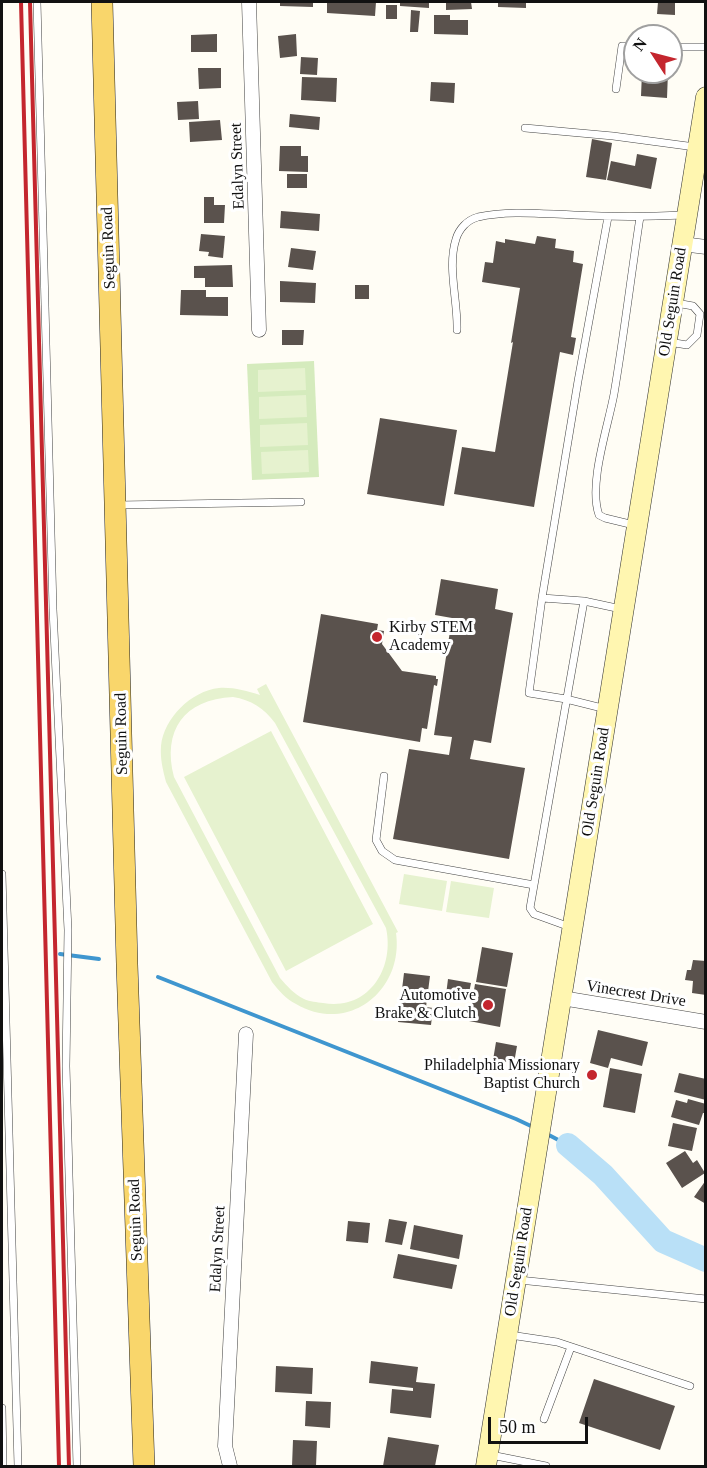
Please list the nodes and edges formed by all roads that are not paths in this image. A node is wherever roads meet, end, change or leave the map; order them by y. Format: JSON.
{"nodes":[{"id":1,"x":38,"y":2,"type":"edge"},
{"id":2,"x":102,"y":2,"type":"edge"},
{"id":3,"x":249,"y":2,"type":"edge"},
{"id":4,"x":623,"y":46,"type":"edge"},
{"id":5,"x":683,"y":47,"type":"edge"},
{"id":6,"x":705,"y":47,"type":"edge"},
{"id":7,"x":616,"y":89,"type":"dead end"},
{"id":8,"x":705,"y":97,"type":"edge"},
{"id":9,"x":525,"y":128,"type":"dead end"},
{"id":10,"x":697,"y":147,"type":"junction"},
{"id":11,"x":687,"y":215,"type":"junction"},
{"id":12,"x":608,"y":217,"type":"junction"},
{"id":13,"x":640,"y":217,"type":"junction"},
{"id":14,"x":682,"y":244,"type":"junction"},
{"id":15,"x":705,"y":248,"type":"edge"},
{"id":16,"x":672,"y":303,"type":"junction"},
{"id":17,"x":259,"y":330,"type":"dead end"},
{"id":18,"x":457,"y":330,"type":"dead end"},
{"id":19,"x":666,"y":342,"type":"junction"},
{"id":20,"x":301,"y":502,"type":"dead end"},
{"id":21,"x":116,"y":505,"type":"junction"},
{"id":22,"x":637,"y":525,"type":"junction"},
{"id":23,"x":542,"y":598,"type":"junction"},
{"id":24,"x":584,"y":601,"type":"junction"},
{"id":25,"x":624,"y":609,"type":"junction"},
{"id":26,"x":566,"y":699,"type":"junction"},
{"id":27,"x":608,"y":710,"type":"junction"},
{"id":28,"x":384,"y":776,"type":"dead end"},
{"id":29,"x":2,"y":874,"type":"edge"},
{"id":30,"x":534,"y":885,"type":"junction"},
{"id":31,"x":573,"y":928,"type":"junction"},
{"id":32,"x":562,"y":998,"type":"junction"},
{"id":33,"x":705,"y":1022,"type":"edge"},
{"id":34,"x":246,"y":1034,"type":"dead end"},
{"id":35,"x":517,"y":1280,"type":"junction"},
{"id":36,"x":705,"y":1299,"type":"edge"},
{"id":37,"x":508,"y":1335,"type":"junction"},
{"id":38,"x":571,"y":1347,"type":"junction"},
{"id":39,"x":690,"y":1386,"type":"dead end"},
{"id":40,"x":2,"y":1407,"type":"edge"},
{"id":41,"x":544,"y":1419,"type":"dead end"},
{"id":42,"x":487,"y":1460,"type":"edge"},
{"id":43,"x":3,"y":1467,"type":"edge"},
{"id":44,"x":18,"y":1467,"type":"edge"},
{"id":45,"x":77,"y":1467,"type":"edge"},
{"id":46,"x":144,"y":1467,"type":"edge"},
{"id":47,"x":230,"y":1467,"type":"edge"},
{"id":48,"x":546,"y":1467,"type":"edge"}],
"edges":[{"from":1,"to":45,"type":"lane"},
{"from":2,"to":21,"type":"main road","name":"Seguin Road"},
{"from":3,"to":17,"type":"street","name":"Edalyn Street"},
{"from":4,"to":7,"type":"lane"},
{"from":5,"to":6,"type":"lane"},
{"from":8,"to":10,"type":"street","name":"Old Seguin Road"},
{"from":9,"to":10,"type":"lane"},
{"from":10,"to":11,"type":"street","name":"Old Seguin Road"},
{"from":11,"to":13,"type":"lane"},
{"from":11,"to":14,"type":"street","name":"Old Seguin Road"},
{"from":12,"to":13,"type":"lane"},
{"from":12,"to":18,"type":"lane"},
{"from":12,"to":23,"type":"lane"},
{"from":13,"to":22,"type":"lane"},
{"from":14,"to":15,"type":"street"},
{"from":14,"to":16,"type":"street","name":"Old Seguin Road"},
{"from":16,"to":19,"type":"street","name":"Old Seguin Road"},
{"from":16,"to":19,"type":"lane"},
{"from":19,"to":22,"type":"street","name":"Old Seguin Road"},
{"from":20,"to":21,"type":"lane"},
{"from":21,"to":46,"type":"main road","name":"Seguin Road"},
{"from":22,"to":25,"type":"street","name":"Old Seguin Road"},
{"from":23,"to":24,"type":"lane"},
{"from":23,"to":26,"type":"lane"},
{"from":24,"to":25,"type":"lane"},
{"from":24,"to":26,"type":"lane"},
{"from":25,"to":27,"type":"street","name":"Old Seguin Road"},
{"from":26,"to":27,"type":"lane"},
{"from":26,"to":30,"type":"lane"},
{"from":27,"to":31,"type":"street","name":"Old Seguin Road"},
{"from":28,"to":30,"type":"lane"},
{"from":29,"to":44,"type":"lane"},
{"from":30,"to":31,"type":"lane"},
{"from":31,"to":32,"type":"street","name":"Old Seguin Road"},
{"from":32,"to":33,"type":"street","name":"Vinecrest Drive"},
{"from":32,"to":35,"type":"street","name":"Old Seguin Road"},
{"from":34,"to":47,"type":"street","name":"Edalyn Street"},
{"from":35,"to":36,"type":"lane"},
{"from":35,"to":37,"type":"street","name":"Old Seguin Road"},
{"from":37,"to":38,"type":"lane"},
{"from":37,"to":42,"type":"street","name":"Old Seguin Road"},
{"from":38,"to":39,"type":"lane"},
{"from":38,"to":41,"type":"lane"},
{"from":40,"to":43,"type":"lane"},
{"from":42,"to":48,"type":"lane"}]}
